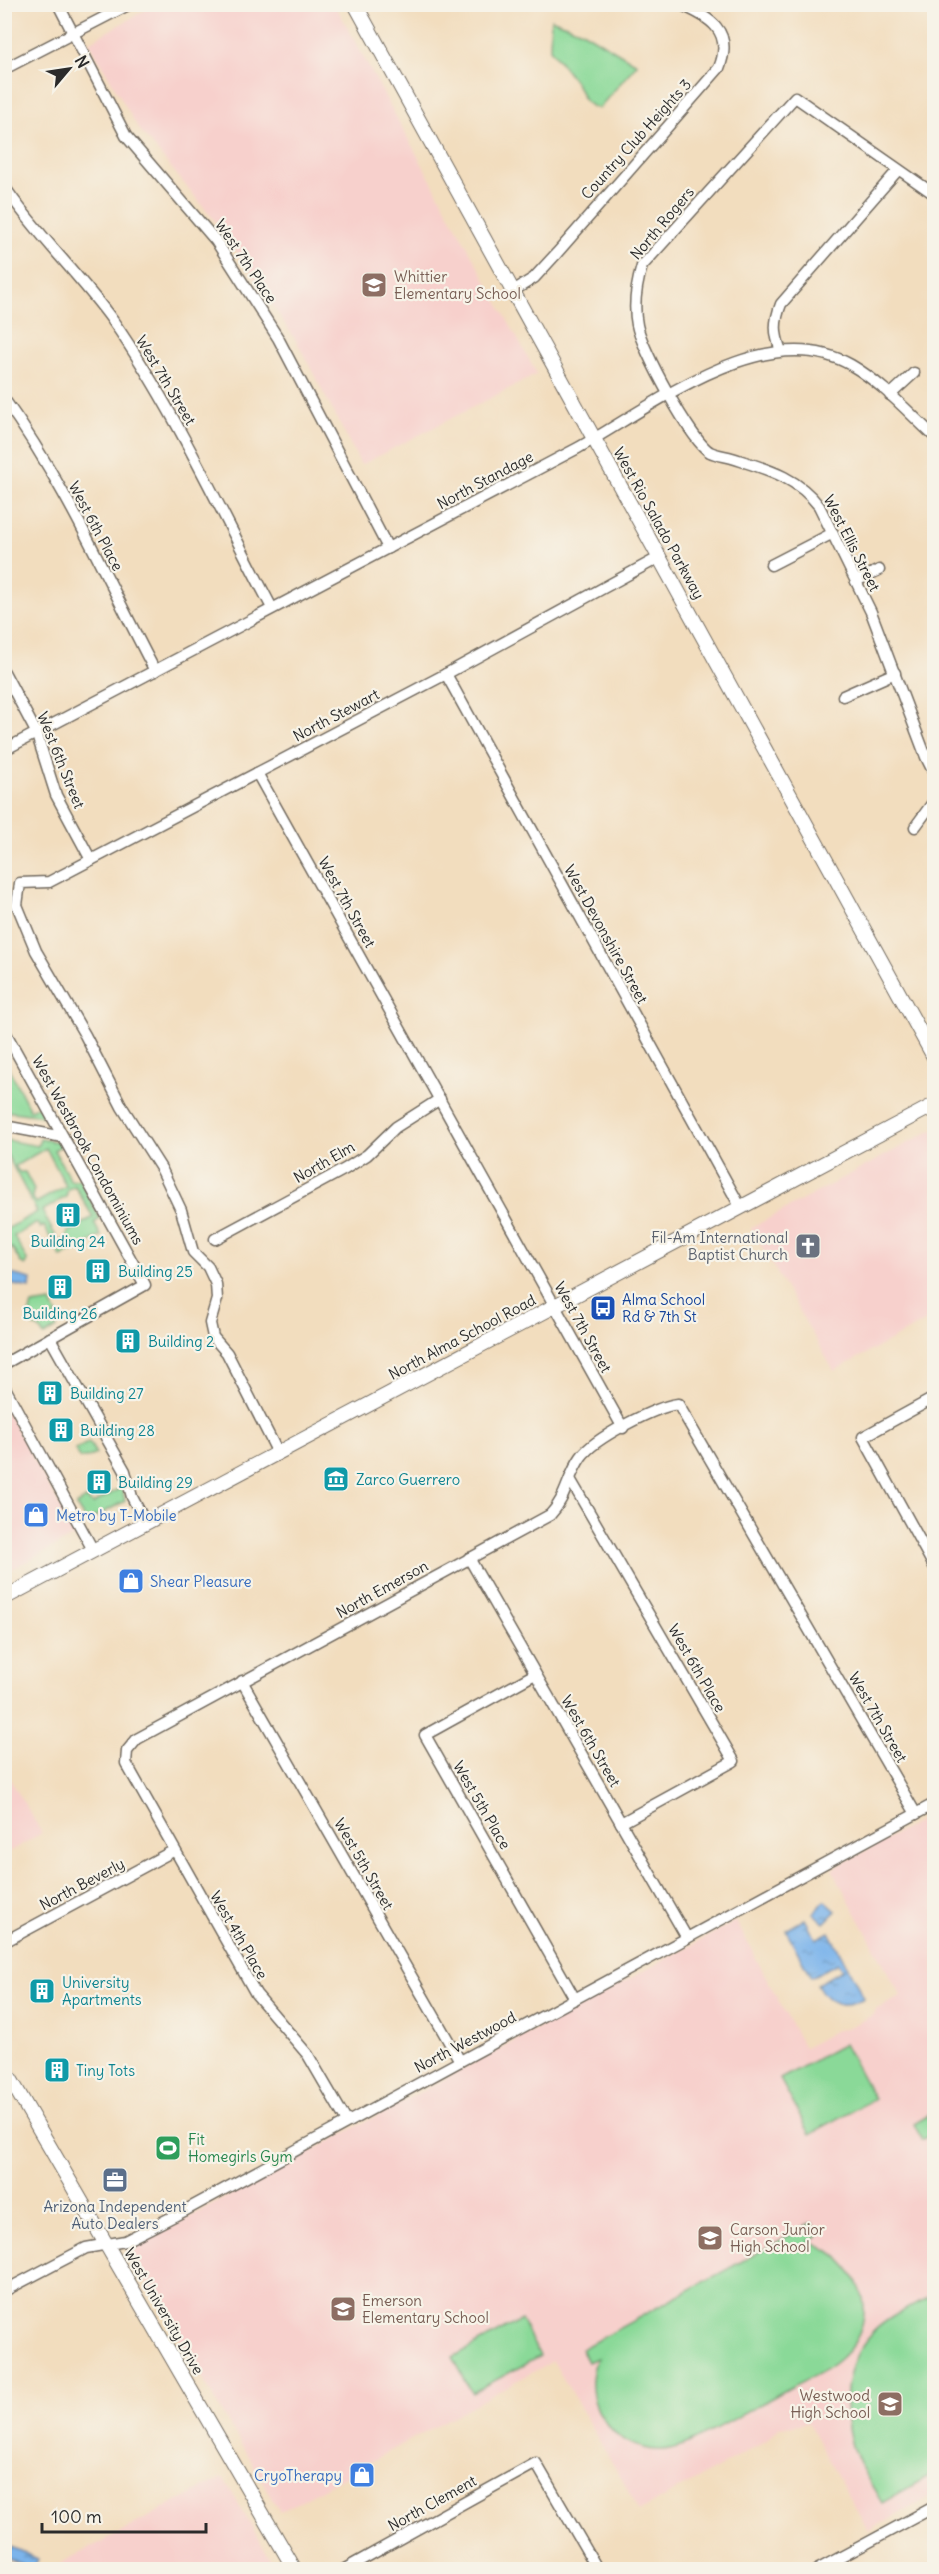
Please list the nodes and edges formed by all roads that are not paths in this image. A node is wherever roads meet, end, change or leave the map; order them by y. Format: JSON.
{"nodes":[{"id":1,"x":58,"y":4,"type":"edge"},
{"id":2,"x":130,"y":4,"type":"edge"},
{"id":3,"x":355,"y":4,"type":"edge"},
{"id":4,"x":679,"y":4,"type":"edge"},
{"id":5,"x":73,"y":34,"type":"junction"},
{"id":6,"x":4,"y":69,"type":"edge"},
{"id":7,"x":898,"y":170,"type":"junction"},
{"id":8,"x":4,"y":186,"type":"edge"},
{"id":9,"x":934,"y":194,"type":"edge"},
{"id":10,"x":513,"y":291,"type":"junction"},
{"id":11,"x":781,"y":351,"type":"junction"},
{"id":12,"x":914,"y":373,"type":"dead end"},
{"id":13,"x":670,"y":394,"type":"junction"},
{"id":14,"x":890,"y":395,"type":"junction"},
{"id":15,"x":4,"y":399,"type":"edge"},
{"id":16,"x":934,"y":436,"type":"edge"},
{"id":17,"x":593,"y":439,"type":"junction"},
{"id":18,"x":833,"y":533,"type":"junction"},
{"id":19,"x":388,"y":549,"type":"junction"},
{"id":20,"x":660,"y":557,"type":"junction"},
{"id":21,"x":771,"y":565,"type":"dead end"},
{"id":22,"x":879,"y":570,"type":"dead end"},
{"id":23,"x":856,"y":581,"type":"junction"},
{"id":24,"x":272,"y":608,"type":"junction"},
{"id":25,"x":155,"y":671,"type":"junction"},
{"id":26,"x":4,"y":672,"type":"edge"},
{"id":27,"x":895,"y":673,"type":"junction"},
{"id":28,"x":446,"y":674,"type":"junction"},
{"id":29,"x":843,"y":696,"type":"dead end"},
{"id":30,"x":36,"y":732,"type":"junction"},
{"id":31,"x":4,"y":750,"type":"edge"},
{"id":32,"x":257,"y":773,"type":"junction"},
{"id":33,"x":934,"y":773,"type":"edge"},
{"id":34,"x":934,"y":801,"type":"edge"},
{"id":35,"x":915,"y":827,"type":"dead end"},
{"id":36,"x":90,"y":860,"type":"junction"},
{"id":37,"x":4,"y":1030,"type":"edge"},
{"id":38,"x":934,"y":1057,"type":"edge"},
{"id":39,"x":440,"y":1099,"type":"junction"},
{"id":40,"x":934,"y":1105,"type":"edge"},
{"id":41,"x":4,"y":1126,"type":"edge"},
{"id":42,"x":63,"y":1137,"type":"junction"},
{"id":43,"x":741,"y":1208,"type":"junction"},
{"id":44,"x":215,"y":1239,"type":"dead end"},
{"id":45,"x":555,"y":1307,"type":"junction"},
{"id":46,"x":50,"y":1338,"type":"junction"},
{"id":47,"x":4,"y":1364,"type":"edge"},
{"id":48,"x":4,"y":1386,"type":"edge"},
{"id":49,"x":934,"y":1398,"type":"edge"},
{"id":50,"x":623,"y":1428,"type":"junction"},
{"id":51,"x":278,"y":1453,"type":"junction"},
{"id":52,"x":570,"y":1479,"type":"junction"},
{"id":53,"x":145,"y":1522,"type":"junction"},
{"id":54,"x":93,"y":1550,"type":"junction"},
{"id":55,"x":469,"y":1558,"type":"junction"},
{"id":56,"x":934,"y":1566,"type":"edge"},
{"id":57,"x":4,"y":1598,"type":"edge"},
{"id":58,"x":536,"y":1674,"type":"junction"},
{"id":59,"x":242,"y":1681,"type":"junction"},
{"id":60,"x":127,"y":1751,"type":"joint"},
{"id":61,"x":934,"y":1804,"type":"edge"},
{"id":62,"x":916,"y":1814,"type":"junction"},
{"id":63,"x":621,"y":1823,"type":"junction"},
{"id":64,"x":173,"y":1851,"type":"junction"},
{"id":65,"x":687,"y":1938,"type":"junction"},
{"id":66,"x":4,"y":1942,"type":"edge"},
{"id":67,"x":575,"y":1999,"type":"junction"},
{"id":68,"x":460,"y":2061,"type":"junction"},
{"id":69,"x":4,"y":2068,"type":"edge"},
{"id":70,"x":347,"y":2122,"type":"junction"},
{"id":71,"x":107,"y":2245,"type":"junction"},
{"id":72,"x":4,"y":2291,"type":"edge"},
{"id":73,"x":934,"y":2507,"type":"edge"},
{"id":74,"x":295,"y":2570,"type":"edge"},
{"id":75,"x":343,"y":2570,"type":"edge"},
{"id":76,"x":598,"y":2570,"type":"edge"},
{"id":77,"x":817,"y":2570,"type":"edge"}],
"edges":[{"from":1,"to":5,"type":"street","name":"West 7th Place"},
{"from":2,"to":5,"type":"street"},
{"from":3,"to":10,"type":"main road","name":"West Rio Salado Parkway"},
{"from":4,"to":10,"type":"street","name":"Country Club Heights 3"},
{"from":5,"to":6,"type":"street"},
{"from":5,"to":19,"type":"street","name":"West 7th Place"},
{"from":7,"to":9,"type":"street"},
{"from":7,"to":11,"type":"street"},
{"from":7,"to":13,"type":"street","name":"North Rogers"},
{"from":8,"to":24,"type":"street","name":"West 7th Street"},
{"from":10,"to":17,"type":"main road","name":"West Rio Salado Parkway"},
{"from":11,"to":13,"type":"street","name":"North Standage"},
{"from":11,"to":14,"type":"street"},
{"from":12,"to":14,"type":"street"},
{"from":13,"to":17,"type":"street","name":"North Standage"},
{"from":13,"to":18,"type":"street","name":"West Ellis Street"},
{"from":14,"to":16,"type":"street"},
{"from":15,"to":25,"type":"street","name":"West 6th Place"},
{"from":17,"to":19,"type":"street","name":"North Standage"},
{"from":17,"to":20,"type":"main road","name":"West Rio Salado Parkway"},
{"from":18,"to":21,"type":"street"},
{"from":18,"to":23,"type":"street","name":"West Ellis Street"},
{"from":19,"to":24,"type":"street","name":"North Standage"},
{"from":20,"to":28,"type":"street","name":"North Stewart"},
{"from":20,"to":38,"type":"main road","name":"West Rio Salado Parkway"},
{"from":22,"to":23,"type":"street"},
{"from":23,"to":27,"type":"street","name":"West Ellis Street"},
{"from":24,"to":25,"type":"street","name":"North Standage"},
{"from":25,"to":30,"type":"street","name":"North Standage"},
{"from":26,"to":30,"type":"street","name":"West 6th Street"},
{"from":27,"to":29,"type":"street"},
{"from":27,"to":33,"type":"street","name":"West Ellis Street"},
{"from":28,"to":32,"type":"street","name":"North Stewart"},
{"from":28,"to":43,"type":"street","name":"West Devonshire Street"},
{"from":30,"to":31,"type":"street","name":"North Standage"},
{"from":30,"to":36,"type":"street","name":"West 6th Street"},
{"from":32,"to":36,"type":"street","name":"North Stewart"},
{"from":32,"to":39,"type":"street","name":"West 7th Street"},
{"from":34,"to":35,"type":"street"},
{"from":36,"to":51,"type":"street","name":"North Stewart"},
{"from":37,"to":42,"type":"street","name":"West Westbrook Condominiums"},
{"from":39,"to":44,"type":"street","name":"North Elm"},
{"from":39,"to":45,"type":"street","name":"West 7th Street"},
{"from":40,"to":43,"type":"main road","name":"North Alma School Road"},
{"from":41,"to":42,"type":"street"},
{"from":42,"to":46,"type":"street","name":"West Westbrook Condominiums"},
{"from":43,"to":45,"type":"main road","name":"North Alma School Road"},
{"from":45,"to":50,"type":"street","name":"West 7th Street"},
{"from":45,"to":51,"type":"main road","name":"North Alma School Road"},
{"from":46,"to":47,"type":"street"},
{"from":46,"to":53,"type":"street"},
{"from":48,"to":54,"type":"street"},
{"from":49,"to":56,"type":"street"},
{"from":50,"to":52,"type":"street","name":"North Emerson"},
{"from":50,"to":62,"type":"street","name":"West 7th Street"},
{"from":51,"to":53,"type":"main road","name":"North Alma School Road"},
{"from":52,"to":55,"type":"street","name":"North Emerson"},
{"from":52,"to":63,"type":"street","name":"West 6th Place"},
{"from":53,"to":54,"type":"main road","name":"North Alma School Road"},
{"from":54,"to":57,"type":"main road","name":"North Alma School Road"},
{"from":55,"to":58,"type":"street","name":"West 6th Street"},
{"from":55,"to":59,"type":"street","name":"North Emerson"},
{"from":58,"to":63,"type":"street","name":"West 6th Street"},
{"from":58,"to":67,"type":"street","name":"West 5th Place"},
{"from":59,"to":60,"type":"street","name":"North Emerson"},
{"from":59,"to":68,"type":"street","name":"West 5th Street"},
{"from":60,"to":64,"type":"street","name":"West 4th Place"},
{"from":61,"to":62,"type":"street","name":"North Westwood"},
{"from":62,"to":65,"type":"street","name":"North Westwood"},
{"from":63,"to":65,"type":"street","name":"West 6th Street"},
{"from":64,"to":66,"type":"street","name":"North Beverly"},
{"from":64,"to":70,"type":"street","name":"West 4th Place"},
{"from":65,"to":67,"type":"street","name":"North Westwood"},
{"from":67,"to":68,"type":"street","name":"North Westwood"},
{"from":68,"to":70,"type":"street","name":"North Westwood"},
{"from":69,"to":71,"type":"main road","name":"West University Drive"},
{"from":70,"to":71,"type":"street","name":"North Westwood"},
{"from":71,"to":72,"type":"street","name":"North Westwood"},
{"from":71,"to":74,"type":"main road","name":"West University Drive"},
{"from":73,"to":77,"type":"street"},
{"from":75,"to":76,"type":"street","name":"North Clement"}]}
